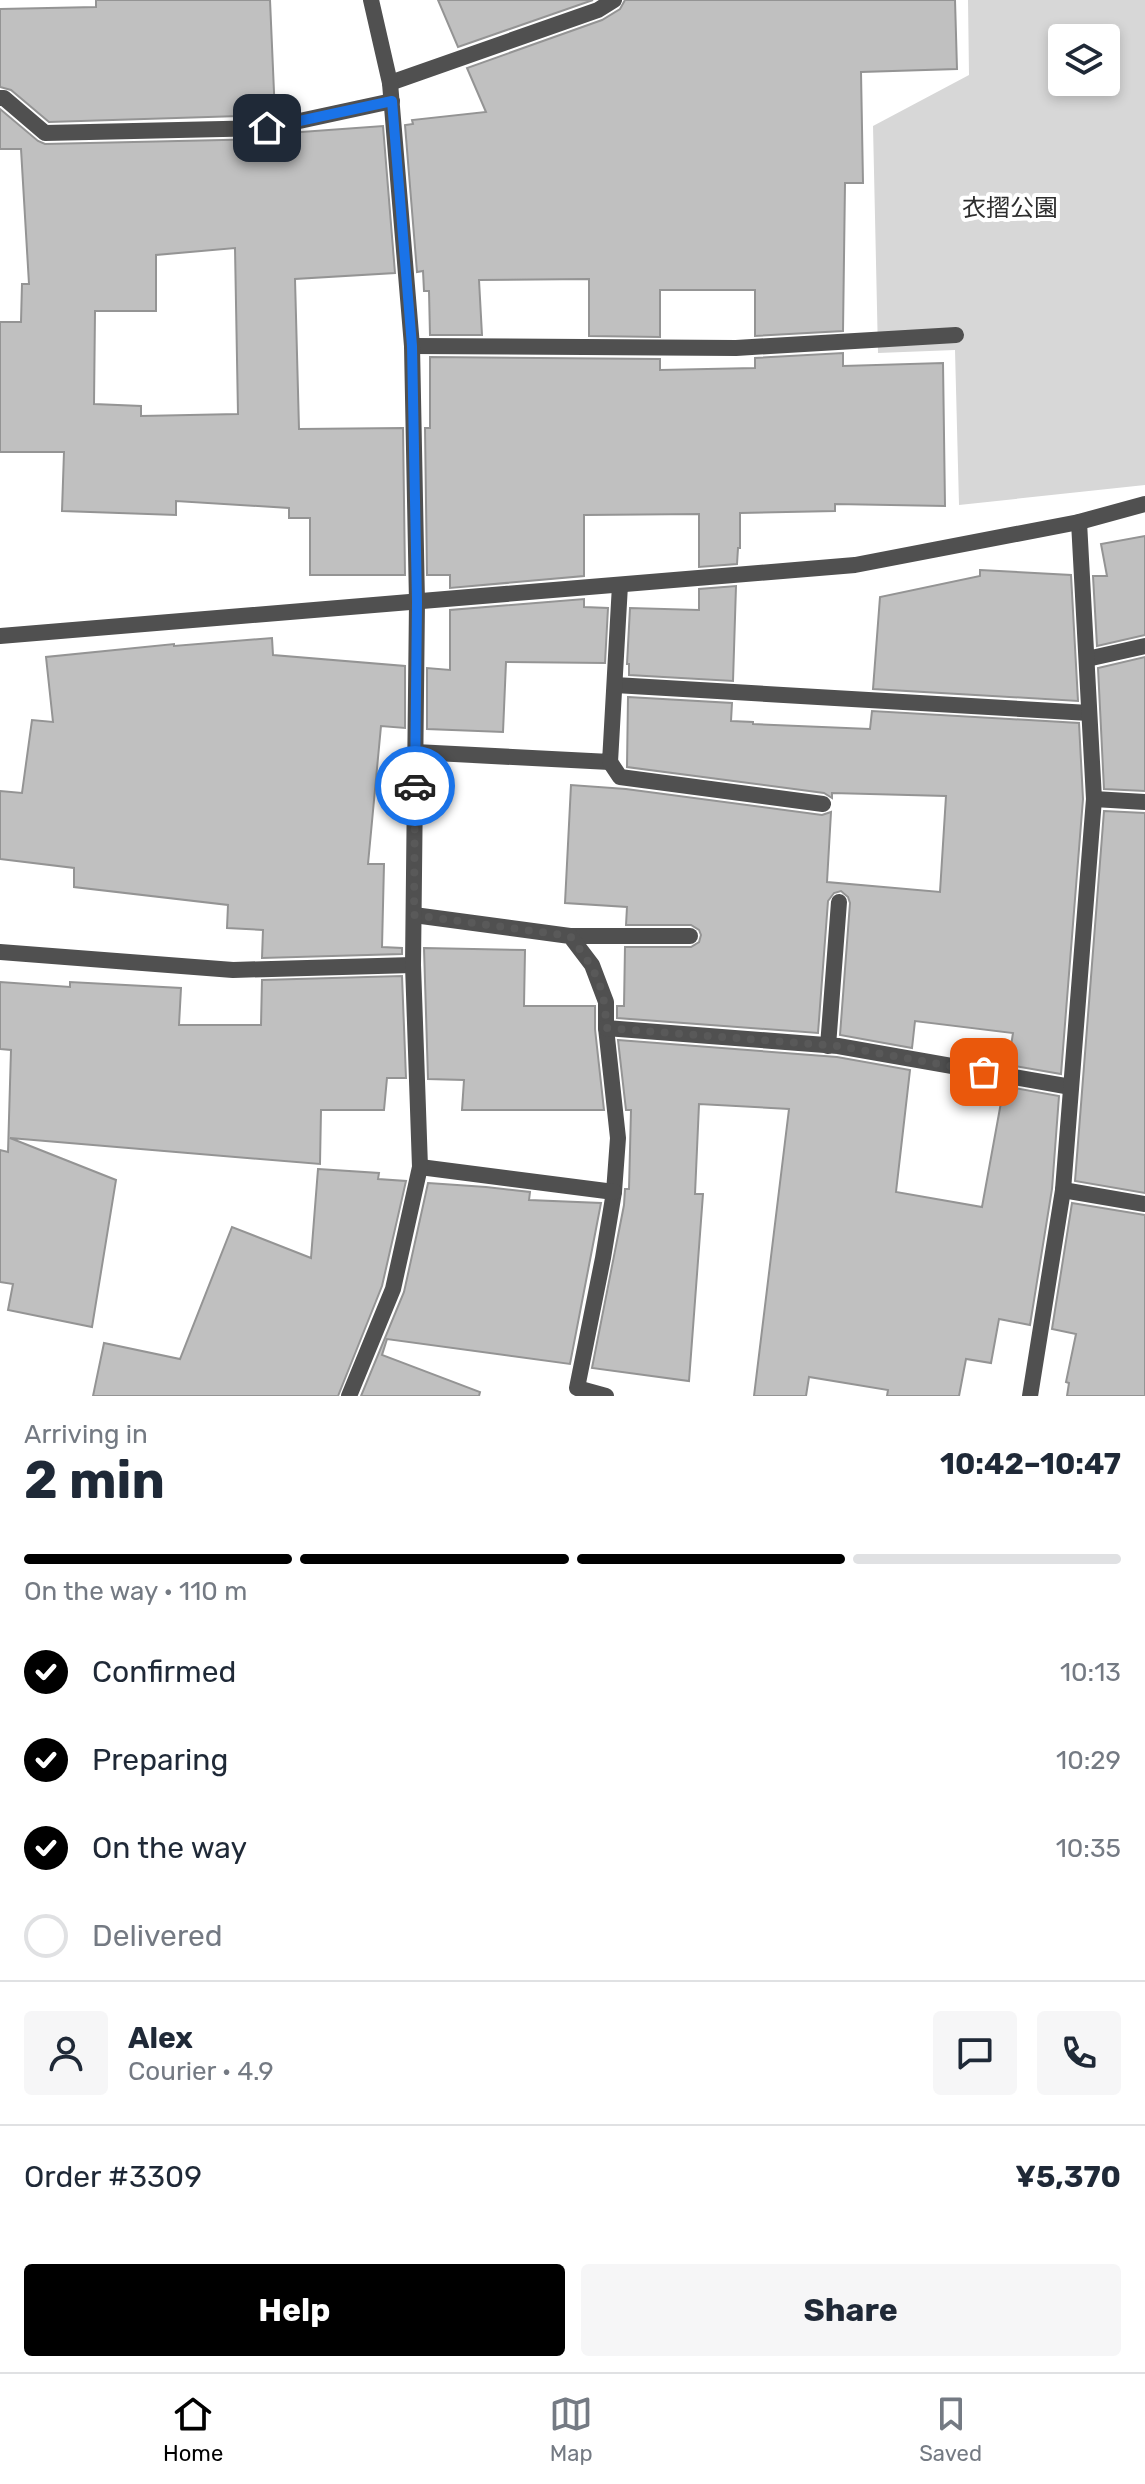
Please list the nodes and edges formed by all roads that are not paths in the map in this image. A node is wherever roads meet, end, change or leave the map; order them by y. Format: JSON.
{"nodes":[{"id":1,"x":371,"y":0,"type":"edge"},
{"id":2,"x":614,"y":0,"type":"edge"},
{"id":3,"x":390,"y":83,"type":"junction"},
{"id":4,"x":0,"y":98,"type":"edge"},
{"id":5,"x":392,"y":101,"type":"junction"},
{"id":6,"x":956,"y":335,"type":"dead end"},
{"id":7,"x":412,"y":346,"type":"junction"},
{"id":8,"x":1145,"y":504,"type":"edge"},
{"id":9,"x":1079,"y":522,"type":"junction"},
{"id":10,"x":620,"y":585,"type":"junction"},
{"id":11,"x":417,"y":602,"type":"junction"},
{"id":12,"x":0,"y":636,"type":"edge"},
{"id":13,"x":1145,"y":646,"type":"edge"},
{"id":14,"x":1087,"y":659,"type":"junction"},
{"id":15,"x":615,"y":685,"type":"junction"},
{"id":16,"x":1089,"y":713,"type":"junction"},
{"id":17,"x":415,"y":752,"type":"junction"},
{"id":18,"x":610,"y":762,"type":"junction"},
{"id":19,"x":1094,"y":799,"type":"junction"},
{"id":20,"x":1145,"y":802,"type":"edge"},
{"id":21,"x":823,"y":804,"type":"dead end"},
{"id":22,"x":839,"y":902,"type":"dead end"},
{"id":23,"x":414,"y":915,"type":"junction"},
{"id":24,"x":570,"y":936,"type":"junction"},
{"id":25,"x":690,"y":936,"type":"dead end"},
{"id":26,"x":0,"y":952,"type":"edge"},
{"id":27,"x":413,"y":965,"type":"junction"},
{"id":28,"x":606,"y":1028,"type":"junction"},
{"id":29,"x":828,"y":1046,"type":"junction"},
{"id":30,"x":1071,"y":1087,"type":"junction"},
{"id":31,"x":420,"y":1167,"type":"junction"},
{"id":32,"x":1063,"y":1190,"type":"junction"},
{"id":33,"x":614,"y":1192,"type":"junction"},
{"id":34,"x":1145,"y":1204,"type":"edge"},
{"id":35,"x":576,"y":1392,"type":"edge"},
{"id":36,"x":349,"y":1396,"type":"edge"},
{"id":37,"x":606,"y":1396,"type":"edge"},
{"id":38,"x":1030,"y":1396,"type":"edge"}],
"edges":[{"from":1,"to":3,"type":"street"},
{"from":2,"to":3,"type":"street"},
{"from":3,"to":5,"type":"street"},
{"from":4,"to":5,"type":"street"},
{"from":5,"to":7,"type":"street"},
{"from":6,"to":7,"type":"street"},
{"from":7,"to":11,"type":"street"},
{"from":8,"to":9,"type":"street"},
{"from":9,"to":10,"type":"street"},
{"from":9,"to":14,"type":"street"},
{"from":10,"to":11,"type":"street"},
{"from":10,"to":15,"type":"street"},
{"from":11,"to":12,"type":"street"},
{"from":11,"to":17,"type":"street"},
{"from":13,"to":14,"type":"street"},
{"from":14,"to":16,"type":"street"},
{"from":15,"to":16,"type":"street"},
{"from":15,"to":18,"type":"street"},
{"from":16,"to":19,"type":"street"},
{"from":17,"to":18,"type":"street"},
{"from":17,"to":23,"type":"street"},
{"from":18,"to":21,"type":"street"},
{"from":19,"to":20,"type":"street"},
{"from":19,"to":30,"type":"street"},
{"from":22,"to":29,"type":"street"},
{"from":23,"to":24,"type":"street"},
{"from":23,"to":27,"type":"street"},
{"from":24,"to":25,"type":"street"},
{"from":24,"to":28,"type":"street"},
{"from":26,"to":27,"type":"street"},
{"from":27,"to":31,"type":"street"},
{"from":28,"to":29,"type":"street"},
{"from":28,"to":33,"type":"street"},
{"from":29,"to":30,"type":"street"},
{"from":30,"to":32,"type":"street"},
{"from":31,"to":33,"type":"street"},
{"from":31,"to":36,"type":"street"},
{"from":32,"to":34,"type":"street"},
{"from":32,"to":38,"type":"street"},
{"from":33,"to":35,"type":"street"},
{"from":35,"to":37,"type":"street"}]}
